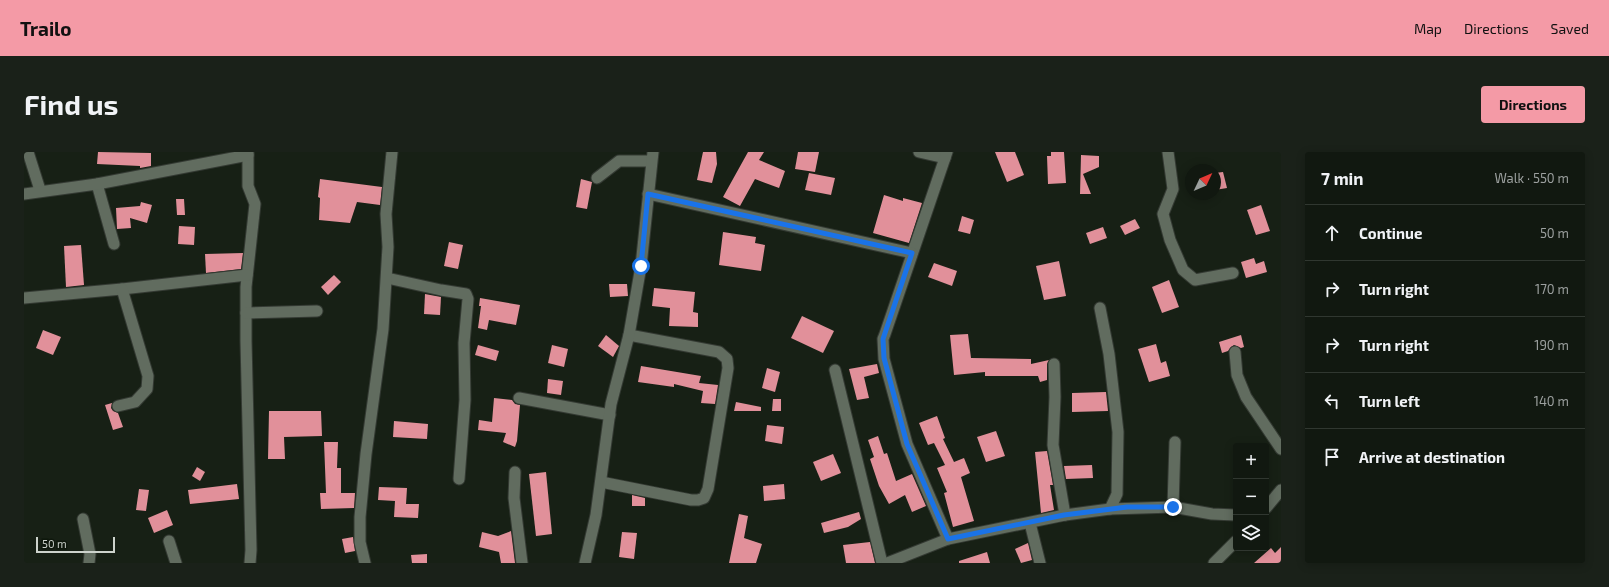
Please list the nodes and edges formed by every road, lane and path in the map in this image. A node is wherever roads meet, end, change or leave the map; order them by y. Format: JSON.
{"nodes":[{"id":1,"x":28,"y":152,"type":"edge"},
{"id":2,"x":392,"y":152,"type":"edge"},
{"id":3,"x":919,"y":152,"type":"edge"},
{"id":4,"x":1166,"y":152,"type":"edge"},
{"id":5,"x":248,"y":154,"type":"edge"},
{"id":6,"x":946,"y":155,"type":"edge"},
{"id":7,"x":652,"y":156,"type":"edge"},
{"id":8,"x":597,"y":178,"type":"dead end"},
{"id":9,"x":97,"y":184,"type":"junction"},
{"id":10,"x":40,"y":190,"type":"junction"},
{"id":11,"x":24,"y":194,"type":"edge"},
{"id":12,"x":648,"y":194,"type":"junction"},
{"id":13,"x":114,"y":244,"type":"dead end"},
{"id":14,"x":912,"y":253,"type":"junction"},
{"id":15,"x":1233,"y":273,"type":"dead end"},
{"id":16,"x":247,"y":275,"type":"junction"},
{"id":17,"x":386,"y":278,"type":"junction"},
{"id":18,"x":122,"y":289,"type":"junction"},
{"id":19,"x":24,"y":298,"type":"edge"},
{"id":20,"x":1100,"y":308,"type":"dead end"},
{"id":21,"x":317,"y":311,"type":"dead end"},
{"id":22,"x":246,"y":313,"type":"junction"},
{"id":23,"x":628,"y":335,"type":"junction"},
{"id":24,"x":1235,"y":352,"type":"dead end"},
{"id":25,"x":1054,"y":364,"type":"dead end"},
{"id":26,"x":835,"y":370,"type":"dead end"},
{"id":27,"x":519,"y":398,"type":"dead end"},
{"id":28,"x":118,"y":406,"type":"dead end"},
{"id":29,"x":610,"y":415,"type":"junction"},
{"id":30,"x":1175,"y":442,"type":"dead end"},
{"id":31,"x":1280,"y":446,"type":"edge"},
{"id":32,"x":515,"y":472,"type":"dead end"},
{"id":33,"x":459,"y":479,"type":"dead end"},
{"id":34,"x":601,"y":482,"type":"junction"},
{"id":35,"x":1281,"y":490,"type":"edge"},
{"id":36,"x":1117,"y":494,"type":"junction"},
{"id":37,"x":1269,"y":505,"type":"edge"},
{"id":38,"x":1127,"y":507,"type":"junction"},
{"id":39,"x":1173,"y":507,"type":"junction"},
{"id":40,"x":1110,"y":509,"type":"junction"},
{"id":41,"x":1064,"y":515,"type":"junction"},
{"id":42,"x":1233,"y":515,"type":"edge"},
{"id":43,"x":83,"y":519,"type":"dead end"},
{"id":44,"x":1030,"y":523,"type":"junction"},
{"id":45,"x":948,"y":539,"type":"junction"},
{"id":46,"x":169,"y":541,"type":"dead end"},
{"id":47,"x":1233,"y":544,"type":"edge"},
{"id":48,"x":89,"y":563,"type":"edge"},
{"id":49,"x":176,"y":563,"type":"edge"},
{"id":50,"x":250,"y":563,"type":"edge"},
{"id":51,"x":365,"y":563,"type":"edge"},
{"id":52,"x":522,"y":563,"type":"edge"},
{"id":53,"x":585,"y":563,"type":"edge"},
{"id":54,"x":882,"y":563,"type":"edge"},
{"id":55,"x":887,"y":563,"type":"edge"},
{"id":56,"x":1040,"y":563,"type":"edge"},
{"id":57,"x":1214,"y":563,"type":"edge"}],
"edges":[{"from":1,"to":10,"type":"street"},
{"from":2,"to":17,"type":"street"},
{"from":3,"to":6,"type":"street"},
{"from":4,"to":15,"type":"street"},
{"from":5,"to":9,"type":"street"},
{"from":5,"to":16,"type":"street"},
{"from":6,"to":14,"type":"street"},
{"from":7,"to":8,"type":"street"},
{"from":7,"to":12,"type":"street"},
{"from":9,"to":10,"type":"street"},
{"from":9,"to":13,"type":"street"},
{"from":10,"to":11,"type":"street"},
{"from":12,"to":14,"type":"street"},
{"from":12,"to":23,"type":"street"},
{"from":14,"to":45,"type":"street"},
{"from":16,"to":18,"type":"street"},
{"from":16,"to":22,"type":"street"},
{"from":17,"to":33,"type":"street"},
{"from":17,"to":51,"type":"street"},
{"from":18,"to":19,"type":"street"},
{"from":18,"to":28,"type":"street"},
{"from":20,"to":36,"type":"street"},
{"from":21,"to":22,"type":"street"},
{"from":22,"to":50,"type":"street"},
{"from":23,"to":29,"type":"street"},
{"from":23,"to":34,"type":"street"},
{"from":24,"to":31,"type":"street"},
{"from":25,"to":41,"type":"street"},
{"from":26,"to":54,"type":"street"},
{"from":27,"to":29,"type":"street"},
{"from":29,"to":34,"type":"street"},
{"from":30,"to":39,"type":"street"},
{"from":32,"to":52,"type":"street"},
{"from":34,"to":53,"type":"street"},
{"from":35,"to":37,"type":"street"},
{"from":36,"to":38,"type":"street"},
{"from":36,"to":40,"type":"street"},
{"from":38,"to":39,"type":"street"},
{"from":38,"to":40,"type":"street"},
{"from":39,"to":42,"type":"street"},
{"from":40,"to":41,"type":"street"},
{"from":41,"to":44,"type":"street"},
{"from":43,"to":48,"type":"street"},
{"from":44,"to":45,"type":"street"},
{"from":44,"to":56,"type":"street"},
{"from":45,"to":55,"type":"street"},
{"from":46,"to":49,"type":"street"},
{"from":47,"to":57,"type":"street"}]}
